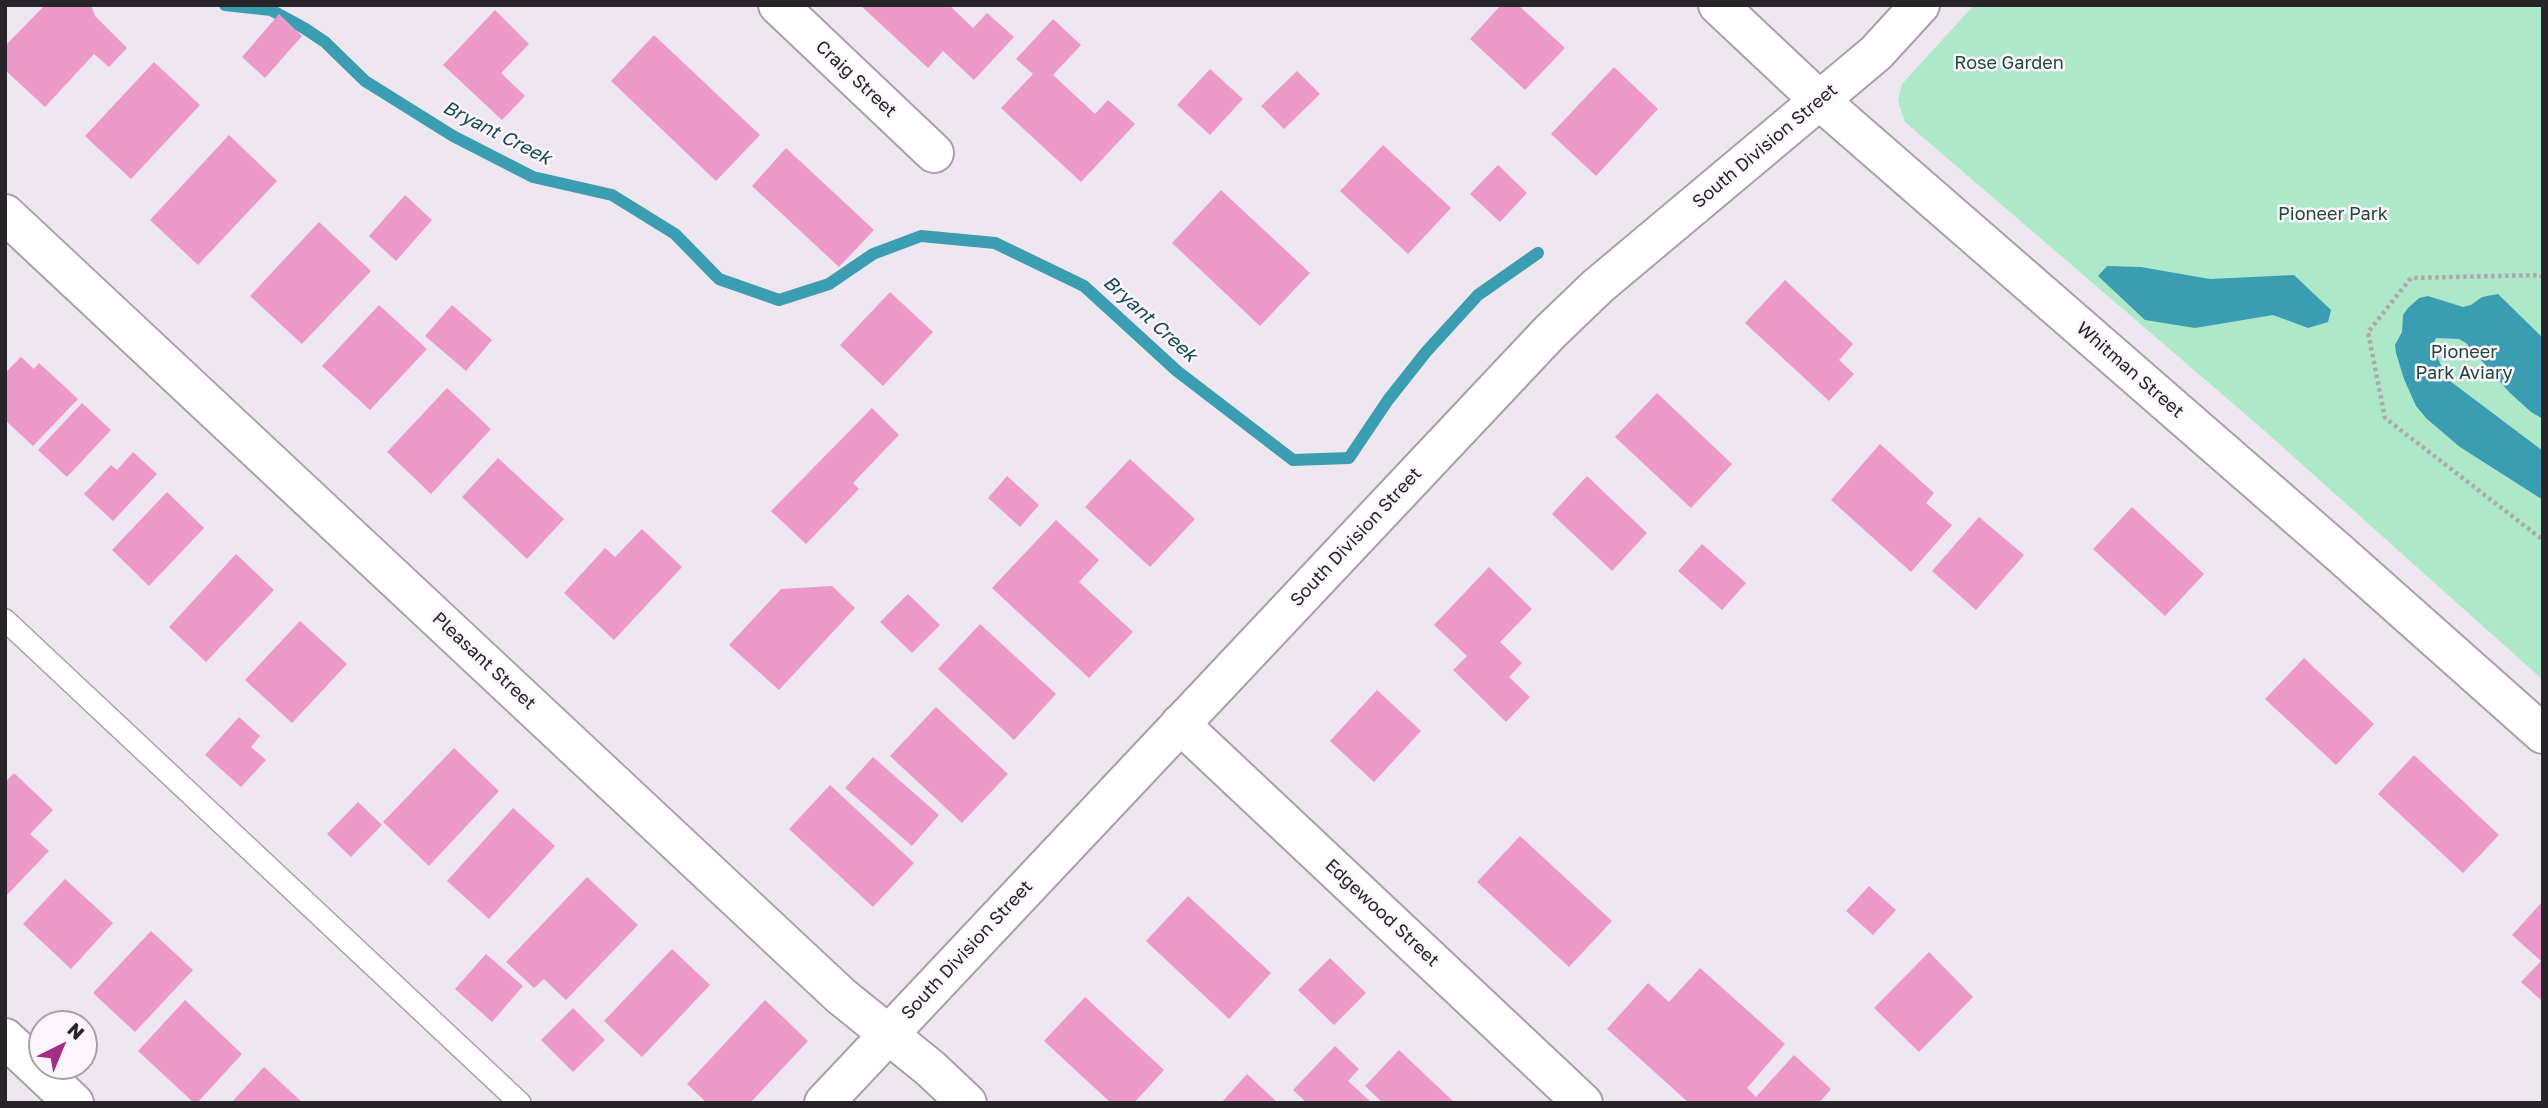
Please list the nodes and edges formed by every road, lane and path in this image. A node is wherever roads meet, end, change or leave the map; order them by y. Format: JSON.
{"nodes":[{"id":1,"x":778,"y":5,"type":"edge"},
{"id":2,"x":1718,"y":5,"type":"edge"},
{"id":3,"x":1920,"y":5,"type":"edge"},
{"id":4,"x":1818,"y":99,"type":"junction"},
{"id":5,"x":934,"y":153,"type":"dead end"},
{"id":6,"x":5,"y":214,"type":"edge"},
{"id":7,"x":2543,"y":277,"type":"edge"},
{"id":8,"x":2543,"y":540,"type":"edge"},
{"id":9,"x":5,"y":620,"type":"edge"},
{"id":10,"x":1180,"y":724,"type":"junction"},
{"id":11,"x":2543,"y":734,"type":"edge"},
{"id":12,"x":888,"y":1034,"type":"junction"},
{"id":13,"x":5,"y":1038,"type":"edge"},
{"id":14,"x":74,"y":1103,"type":"edge"},
{"id":15,"x":520,"y":1103,"type":"edge"},
{"id":16,"x":824,"y":1103,"type":"edge"},
{"id":17,"x":967,"y":1103,"type":"edge"},
{"id":18,"x":1584,"y":1103,"type":"edge"}],
"edges":[{"from":1,"to":5,"type":"street","name":"Craig Street"},
{"from":2,"to":4,"type":"street","name":"Whitman Street"},
{"from":3,"to":4,"type":"street","name":"South Division Street"},
{"from":4,"to":10,"type":"street","name":"South Division Street"},
{"from":4,"to":11,"type":"street","name":"Whitman Street"},
{"from":6,"to":12,"type":"street","name":"Pleasant Street"},
{"from":7,"to":8,"type":"path"},
{"from":9,"to":15,"type":"lane"},
{"from":10,"to":12,"type":"street","name":"South Division Street"},
{"from":10,"to":18,"type":"street","name":"Edgewood Street"},
{"from":12,"to":16,"type":"street","name":"South Division Street"},
{"from":12,"to":17,"type":"street","name":"Pleasant Street"},
{"from":13,"to":14,"type":"street"}]}
